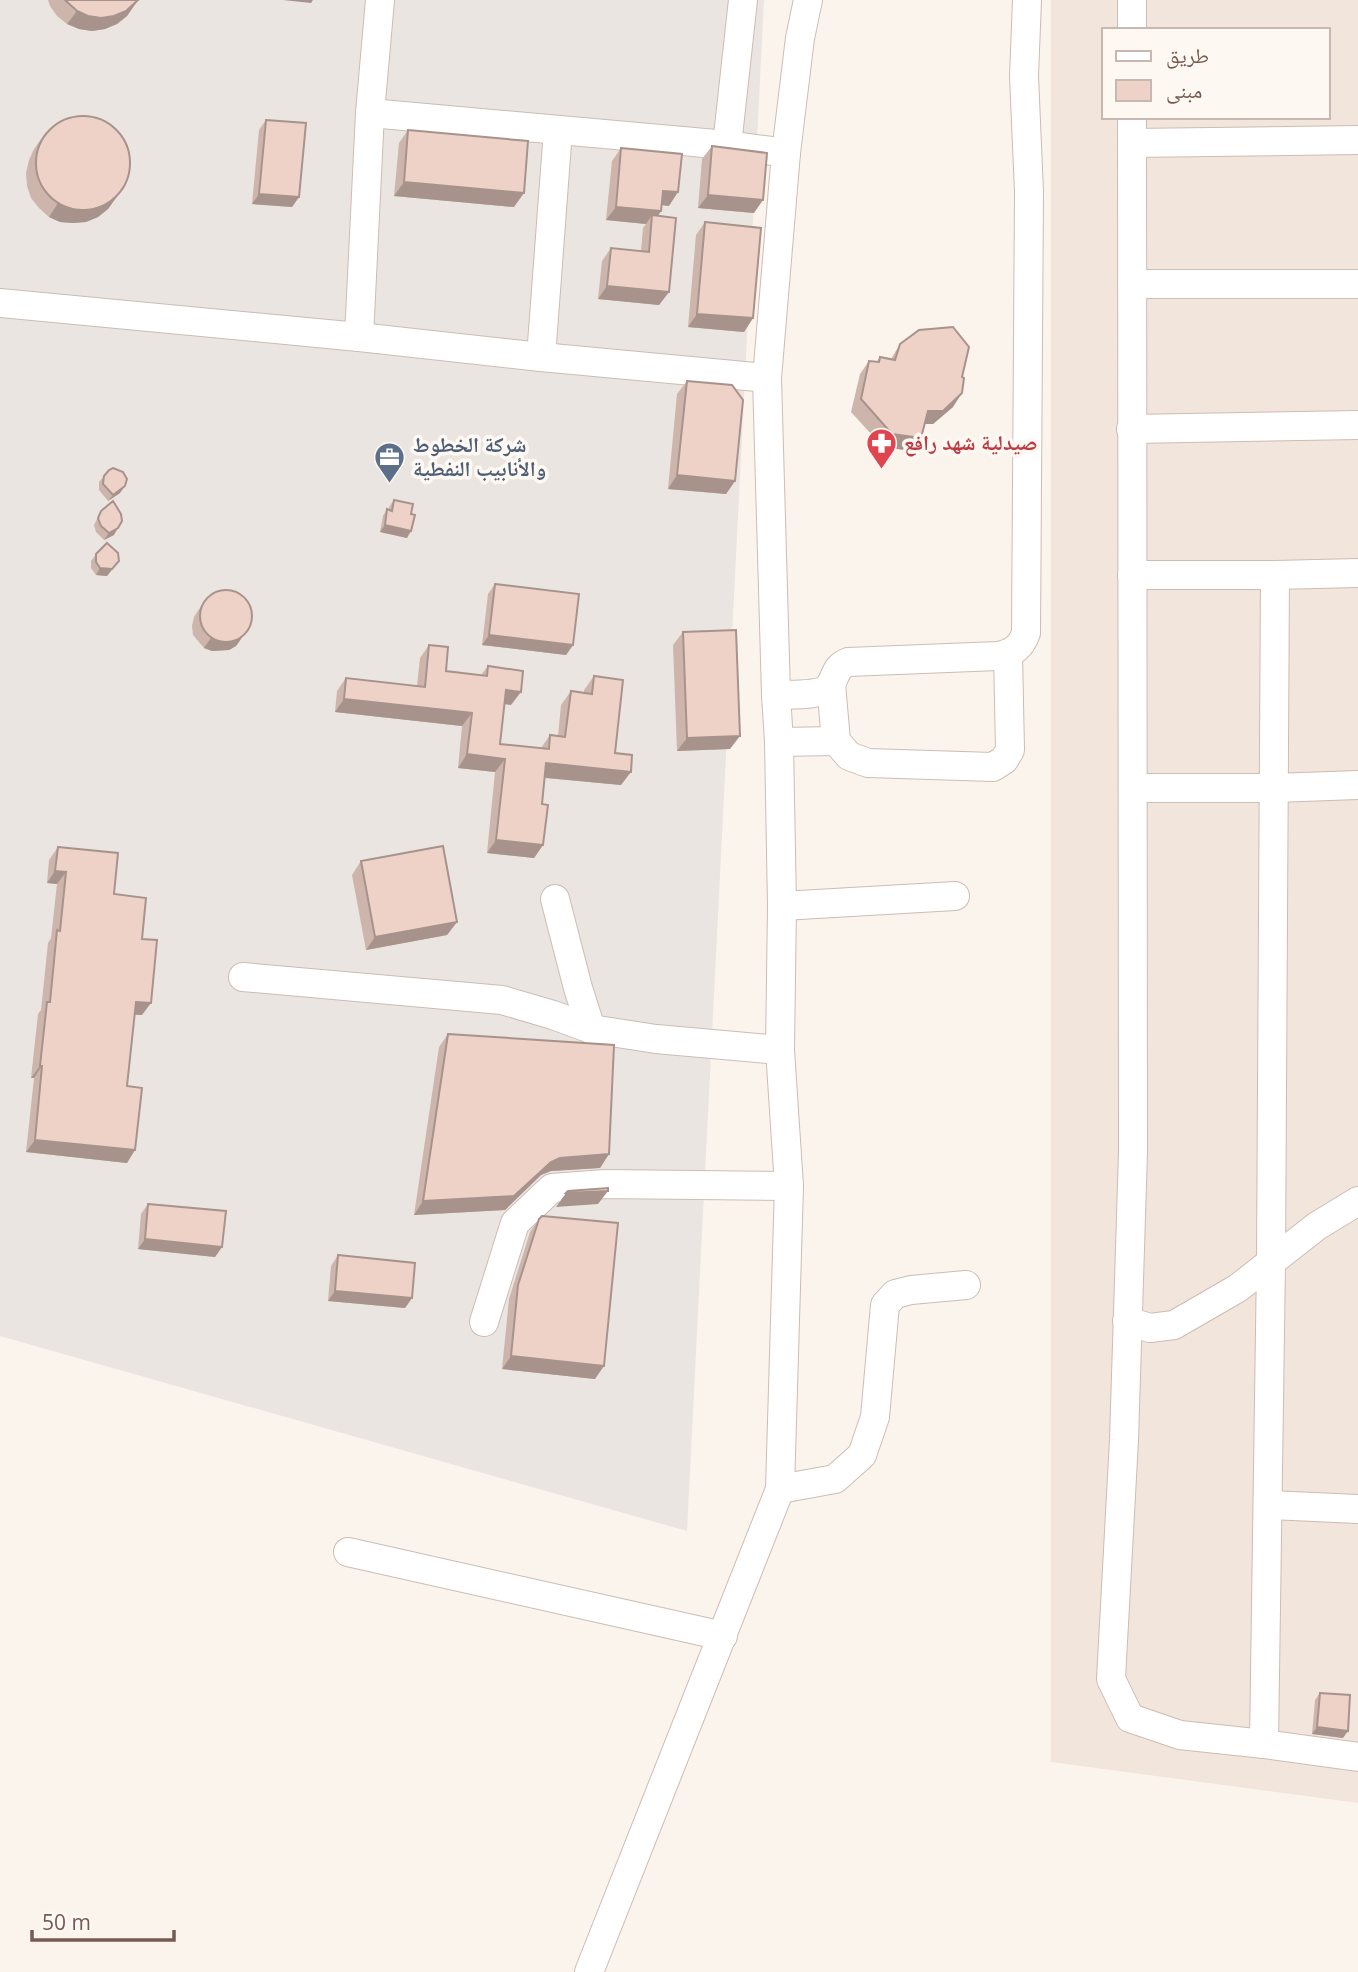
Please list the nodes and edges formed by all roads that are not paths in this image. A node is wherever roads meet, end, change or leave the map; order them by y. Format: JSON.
{"nodes":[{"id":1,"x":380,"y":0,"type":"edge"},
{"id":2,"x":743,"y":0,"type":"edge"},
{"id":3,"x":808,"y":0,"type":"edge"},
{"id":4,"x":1027,"y":0,"type":"edge"},
{"id":5,"x":1132,"y":0,"type":"edge"},
{"id":6,"x":1132,"y":28,"type":"edge"},
{"id":7,"x":370,"y":113,"type":"junction"},
{"id":8,"x":558,"y":130,"type":"junction"},
{"id":9,"x":1132,"y":130,"type":"edge"},
{"id":10,"x":1358,"y":140,"type":"edge"},
{"id":11,"x":727,"y":145,"type":"junction"},
{"id":12,"x":786,"y":153,"type":"junction"},
{"id":13,"x":1132,"y":284,"type":"junction"},
{"id":14,"x":1358,"y":284,"type":"edge"},
{"id":15,"x":0,"y":303,"type":"edge"},
{"id":16,"x":359,"y":337,"type":"junction"},
{"id":17,"x":541,"y":357,"type":"junction"},
{"id":18,"x":767,"y":378,"type":"junction"},
{"id":19,"x":1358,"y":425,"type":"edge"},
{"id":20,"x":1131,"y":429,"type":"junction"},
{"id":21,"x":1358,"y":573,"type":"edge"},
{"id":22,"x":1132,"y":575,"type":"junction"},
{"id":23,"x":1275,"y":575,"type":"junction"},
{"id":24,"x":1008,"y":654,"type":"junction"},
{"id":25,"x":831,"y":684,"type":"junction"},
{"id":26,"x":776,"y":695,"type":"junction"},
{"id":27,"x":836,"y":741,"type":"junction"},
{"id":28,"x":779,"y":742,"type":"junction"},
{"id":29,"x":1358,"y":785,"type":"edge"},
{"id":30,"x":1133,"y":788,"type":"junction"},
{"id":31,"x":1275,"y":788,"type":"junction"},
{"id":32,"x":955,"y":896,"type":"dead end"},
{"id":33,"x":555,"y":899,"type":"dead end"},
{"id":34,"x":782,"y":906,"type":"junction"},
{"id":35,"x":243,"y":977,"type":"dead end"},
{"id":36,"x":592,"y":1030,"type":"junction"},
{"id":37,"x":780,"y":1050,"type":"junction"},
{"id":38,"x":789,"y":1186,"type":"junction"},
{"id":39,"x":1358,"y":1202,"type":"edge"},
{"id":40,"x":1271,"y":1262,"type":"junction"},
{"id":41,"x":966,"y":1285,"type":"dead end"},
{"id":42,"x":1127,"y":1321,"type":"junction"},
{"id":43,"x":484,"y":1322,"type":"dead end"},
{"id":44,"x":780,"y":1489,"type":"junction"},
{"id":45,"x":1268,"y":1505,"type":"junction"},
{"id":46,"x":1358,"y":1509,"type":"edge"},
{"id":47,"x":348,"y":1552,"type":"dead end"},
{"id":48,"x":723,"y":1636,"type":"junction"},
{"id":49,"x":1264,"y":1744,"type":"junction"},
{"id":50,"x":1358,"y":1757,"type":"edge"},
{"id":51,"x":589,"y":1972,"type":"edge"}],
"edges":[{"from":1,"to":7,"type":"street"},
{"from":2,"to":11,"type":"street"},
{"from":3,"to":12,"type":"street"},
{"from":4,"to":24,"type":"street"},
{"from":5,"to":6,"type":"street"},
{"from":7,"to":8,"type":"street"},
{"from":7,"to":16,"type":"street"},
{"from":8,"to":11,"type":"street"},
{"from":8,"to":17,"type":"street"},
{"from":9,"to":10,"type":"street"},
{"from":9,"to":13,"type":"street"},
{"from":11,"to":12,"type":"street"},
{"from":12,"to":18,"type":"street"},
{"from":13,"to":14,"type":"street"},
{"from":13,"to":20,"type":"street"},
{"from":15,"to":16,"type":"street"},
{"from":16,"to":17,"type":"street"},
{"from":17,"to":18,"type":"street"},
{"from":18,"to":26,"type":"street"},
{"from":19,"to":20,"type":"street"},
{"from":20,"to":22,"type":"street"},
{"from":21,"to":23,"type":"street"},
{"from":22,"to":23,"type":"street"},
{"from":22,"to":30,"type":"street"},
{"from":23,"to":31,"type":"street"},
{"from":24,"to":25,"type":"street"},
{"from":24,"to":27,"type":"street"},
{"from":25,"to":26,"type":"street"},
{"from":25,"to":27,"type":"street"},
{"from":26,"to":28,"type":"street"},
{"from":27,"to":28,"type":"street"},
{"from":28,"to":34,"type":"street"},
{"from":29,"to":31,"type":"street"},
{"from":30,"to":31,"type":"street"},
{"from":30,"to":42,"type":"street"},
{"from":31,"to":40,"type":"street"},
{"from":32,"to":34,"type":"street"},
{"from":33,"to":36,"type":"street"},
{"from":34,"to":37,"type":"street"},
{"from":35,"to":36,"type":"street"},
{"from":36,"to":37,"type":"street"},
{"from":37,"to":38,"type":"street"},
{"from":38,"to":43,"type":"street"},
{"from":38,"to":44,"type":"street"},
{"from":39,"to":40,"type":"street"},
{"from":40,"to":42,"type":"street"},
{"from":40,"to":45,"type":"street"},
{"from":41,"to":44,"type":"street"},
{"from":42,"to":49,"type":"street"},
{"from":44,"to":48,"type":"street"},
{"from":45,"to":46,"type":"street"},
{"from":45,"to":49,"type":"street"},
{"from":47,"to":48,"type":"street"},
{"from":48,"to":51,"type":"street"},
{"from":49,"to":50,"type":"street"}]}
